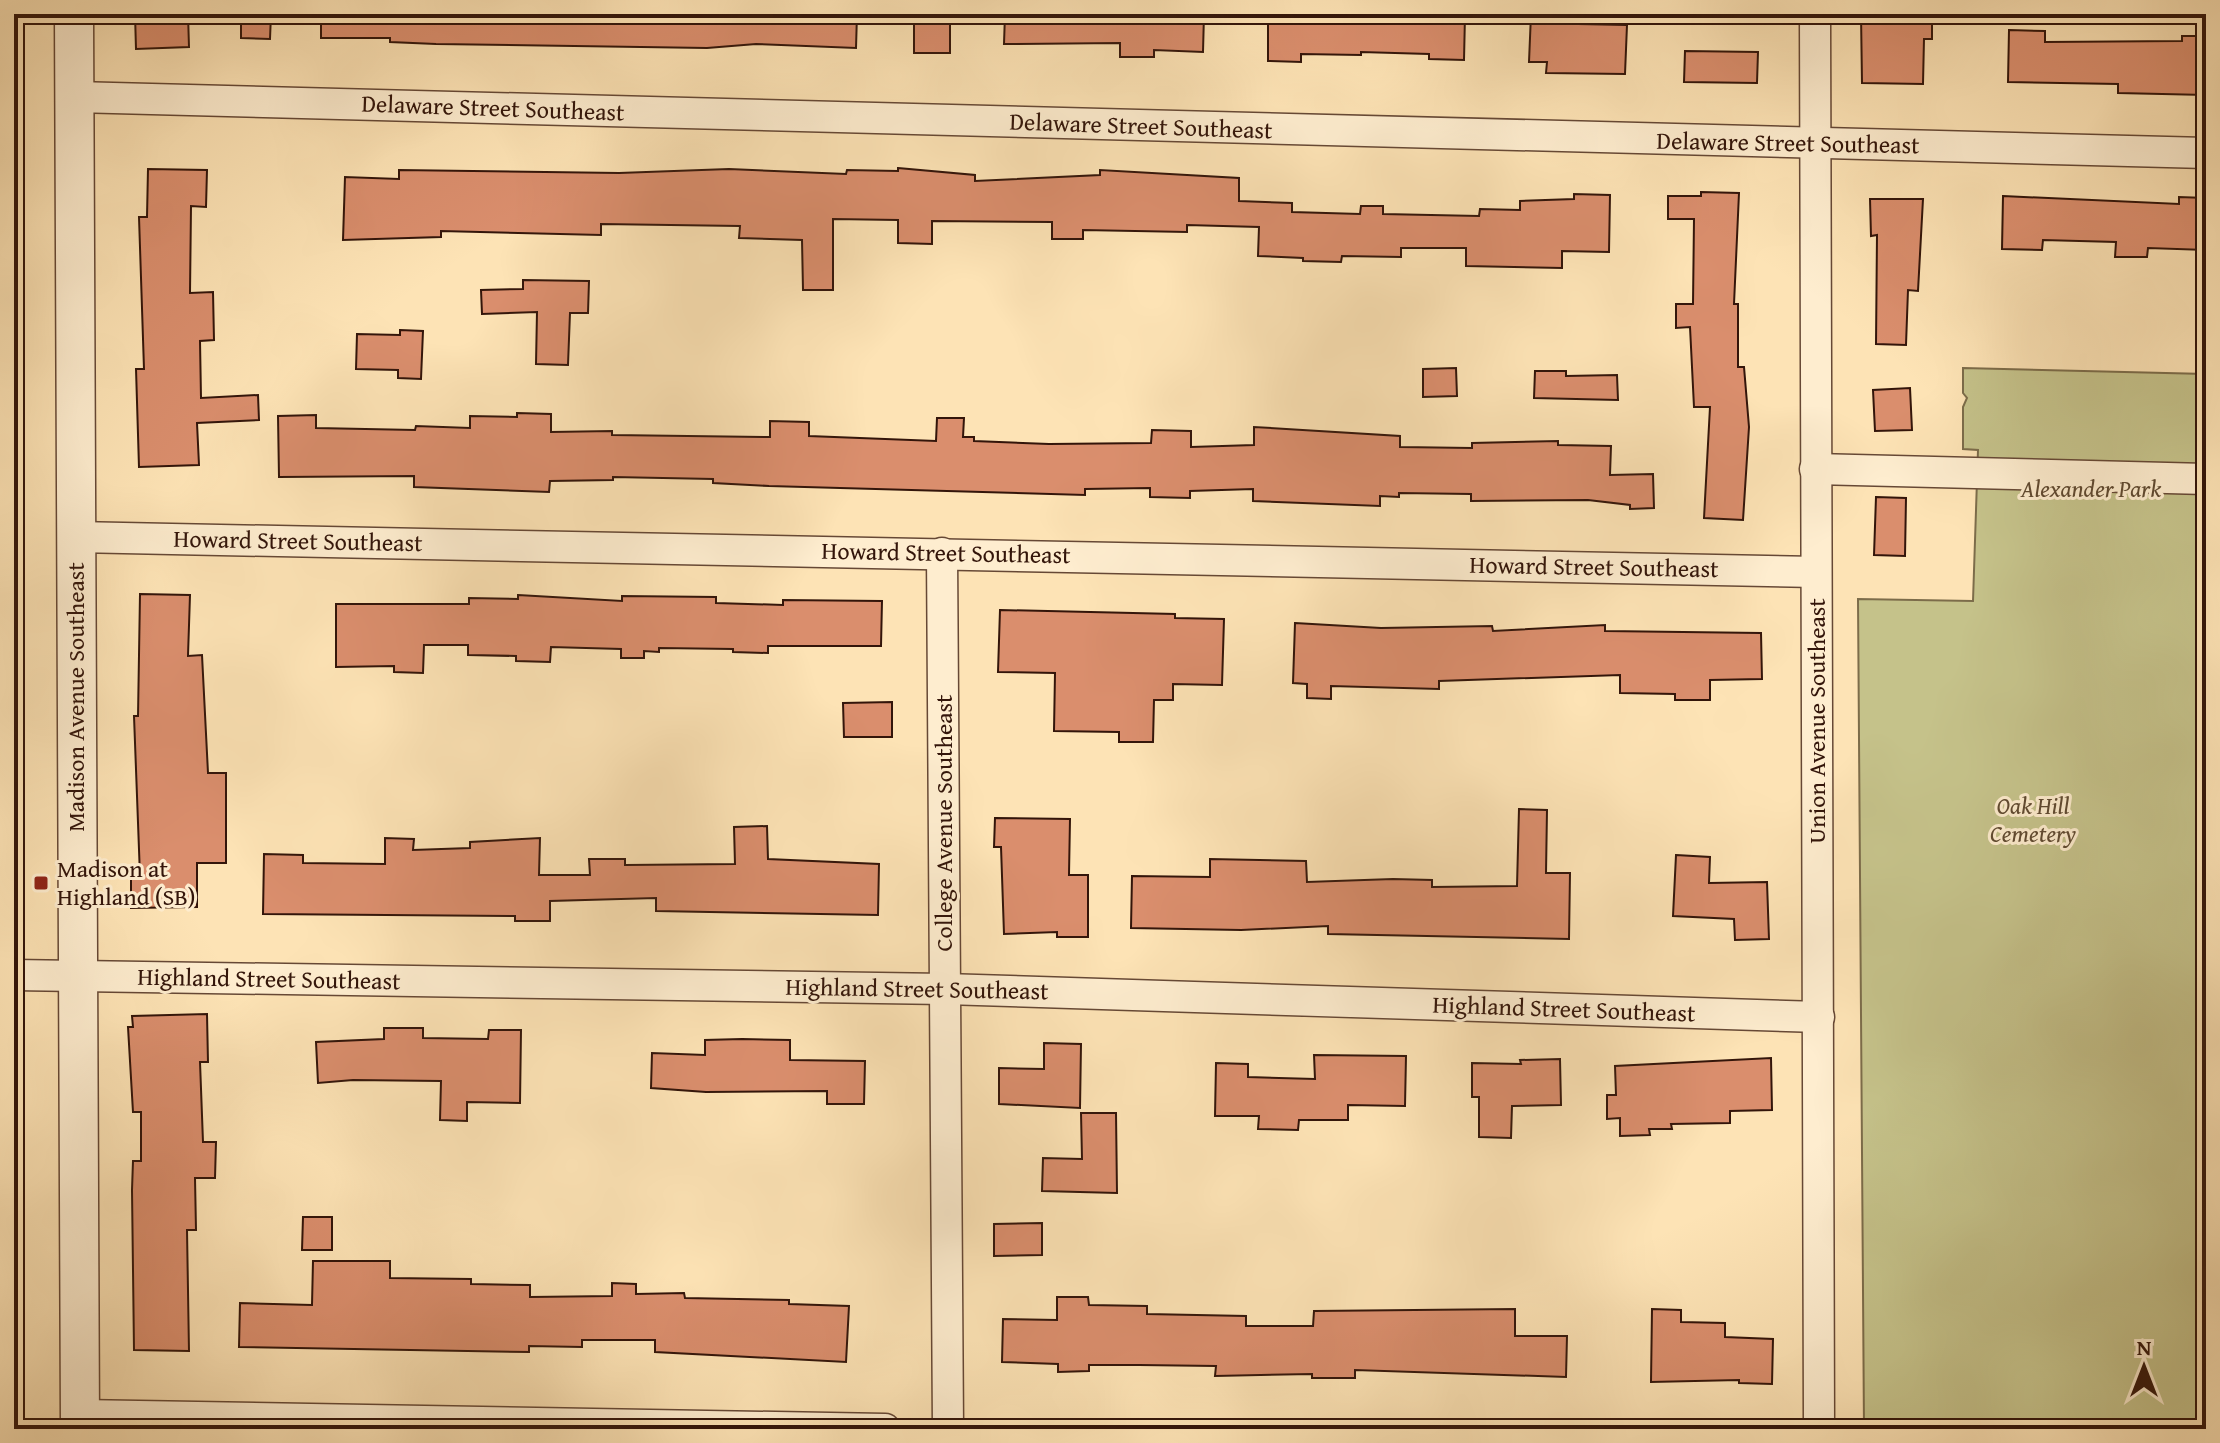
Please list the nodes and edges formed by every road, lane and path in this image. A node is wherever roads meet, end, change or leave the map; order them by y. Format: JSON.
{"nodes":[{"id":1,"x":74,"y":14,"type":"edge"},
{"id":2,"x":1815,"y":14,"type":"edge"},
{"id":3,"x":75,"y":97,"type":"junction"},
{"id":4,"x":1816,"y":143,"type":"junction"},
{"id":5,"x":2206,"y":153,"type":"edge"},
{"id":6,"x":1815,"y":469,"type":"junction"},
{"id":7,"x":2206,"y":479,"type":"edge"},
{"id":8,"x":75,"y":537,"type":"junction"},
{"id":9,"x":942,"y":553,"type":"junction"},
{"id":10,"x":1816,"y":572,"type":"junction"},
{"id":11,"x":14,"y":975,"type":"edge"},
{"id":12,"x":77,"y":977,"type":"junction"},
{"id":13,"x":945,"y":989,"type":"junction"},
{"id":14,"x":1819,"y":1017,"type":"junction"},
{"id":15,"x":80,"y":1422,"type":"edge"},
{"id":16,"x":885,"y":1429,"type":"edge"},
{"id":17,"x":948,"y":1429,"type":"edge"},
{"id":18,"x":1819,"y":1429,"type":"edge"}],
"edges":[{"from":1,"to":3,"type":"street","name":"Madison Avenue Southeast"},
{"from":2,"to":4,"type":"street","name":"Union Avenue Southeast"},
{"from":3,"to":4,"type":"street","name":"Delaware Street Southeast"},
{"from":3,"to":8,"type":"street","name":"Madison Avenue Southeast"},
{"from":4,"to":5,"type":"street","name":"Delaware Street Southeast"},
{"from":4,"to":6,"type":"street","name":"Union Avenue Southeast"},
{"from":6,"to":7,"type":"street"},
{"from":6,"to":10,"type":"street","name":"Union Avenue Southeast"},
{"from":8,"to":9,"type":"street","name":"Howard Street Southeast"},
{"from":8,"to":12,"type":"street","name":"Madison Avenue Southeast"},
{"from":9,"to":10,"type":"street","name":"Howard Street Southeast"},
{"from":9,"to":13,"type":"street","name":"College Avenue Southeast"},
{"from":10,"to":14,"type":"street","name":"Union Avenue Southeast"},
{"from":11,"to":12,"type":"street","name":"Highland Street Southeast"},
{"from":12,"to":13,"type":"street","name":"Highland Street Southeast"},
{"from":12,"to":15,"type":"street","name":"Madison Avenue Southeast"},
{"from":13,"to":14,"type":"street","name":"Highland Street Southeast"},
{"from":13,"to":17,"type":"street","name":"College Avenue Southeast"},
{"from":14,"to":18,"type":"street","name":"Union Avenue Southeast"},
{"from":15,"to":16,"type":"street"}]}
